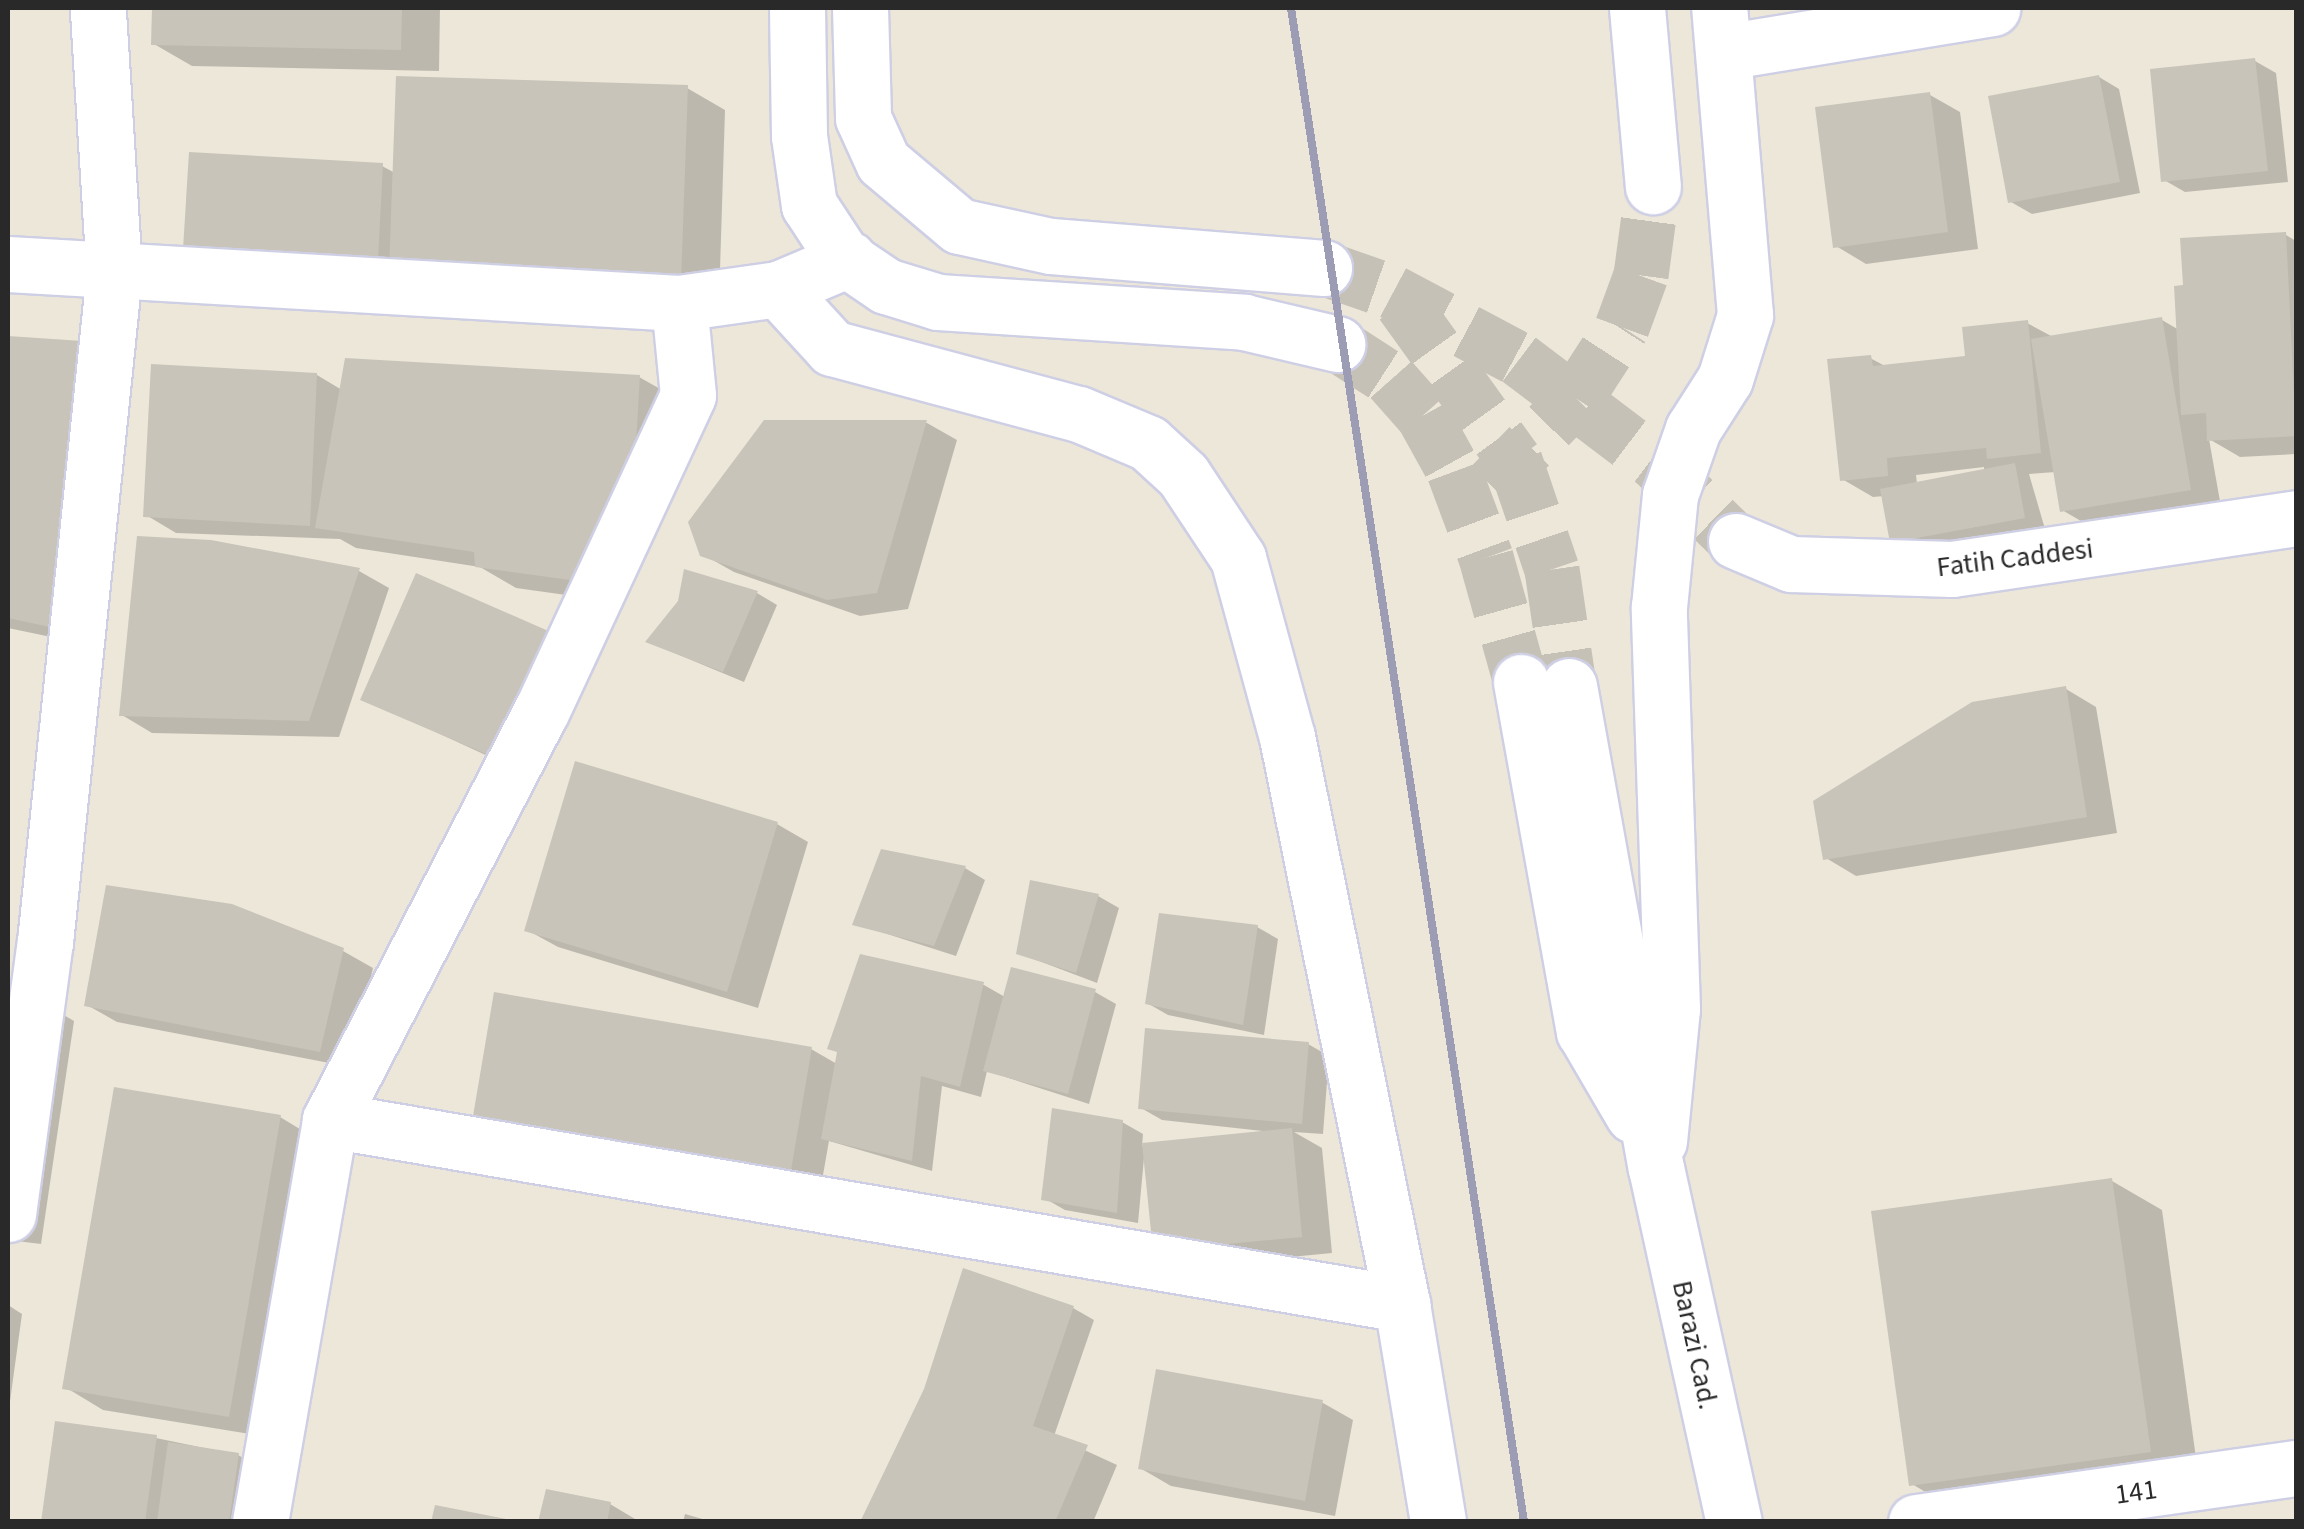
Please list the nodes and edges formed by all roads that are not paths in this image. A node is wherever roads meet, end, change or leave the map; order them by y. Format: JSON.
{"nodes":[{"id":1,"x":98,"y":8,"type":"edge"},
{"id":2,"x":797,"y":8,"type":"edge"},
{"id":3,"x":860,"y":8,"type":"edge"},
{"id":4,"x":1637,"y":8,"type":"edge"},
{"id":5,"x":1992,"y":8,"type":"edge"},
{"id":6,"x":1722,"y":30,"type":"edge"},
{"id":7,"x":1653,"y":186,"type":"tunnel mouth"},
{"id":8,"x":849,"y":259,"type":"junction"},
{"id":9,"x":8,"y":264,"type":"edge"},
{"id":10,"x":1324,"y":268,"type":"tunnel mouth"},
{"id":11,"x":114,"y":273,"type":"junction"},
{"id":12,"x":778,"y":289,"type":"junction"},
{"id":13,"x":679,"y":304,"type":"junction"},
{"id":14,"x":1338,"y":344,"type":"tunnel mouth"},
{"id":15,"x":2296,"y":518,"type":"edge"},
{"id":16,"x":1736,"y":541,"type":"tunnel mouth"},
{"id":17,"x":1545,"y":684,"type":"tunnel mouth"},
{"id":18,"x":26,"y":939,"type":"edge"},
{"id":19,"x":330,"y":1120,"type":"junction"},
{"id":20,"x":1656,"y":1168,"type":"junction"},
{"id":21,"x":8,"y":1214,"type":"edge"},
{"id":22,"x":1402,"y":1304,"type":"junction"},
{"id":23,"x":2296,"y":1468,"type":"edge"},
{"id":24,"x":2200,"y":1502,"type":"edge"},
{"id":25,"x":260,"y":1522,"type":"edge"},
{"id":26,"x":1438,"y":1522,"type":"edge"},
{"id":27,"x":1734,"y":1522,"type":"edge"},
{"id":28,"x":1916,"y":1522,"type":"edge"}],
"edges":[{"from":1,"to":11,"type":"street"},
{"from":2,"to":8,"type":"street"},
{"from":3,"to":10,"type":"street"},
{"from":4,"to":7,"type":"street"},
{"from":5,"to":6,"type":"street"},
{"from":6,"to":20,"type":"street"},
{"from":8,"to":12,"type":"street"},
{"from":8,"to":14,"type":"street"},
{"from":9,"to":11,"type":"street"},
{"from":11,"to":13,"type":"street"},
{"from":11,"to":18,"type":"street"},
{"from":12,"to":13,"type":"street"},
{"from":12,"to":22,"type":"street"},
{"from":13,"to":19,"type":"street"},
{"from":15,"to":16,"type":"street","name":"Fatih Caddesi"},
{"from":17,"to":20,"type":"street"},
{"from":18,"to":21,"type":"street"},
{"from":19,"to":22,"type":"street"},
{"from":19,"to":25,"type":"street"},
{"from":20,"to":27,"type":"street","name":"Barazi Cad."},
{"from":22,"to":26,"type":"street"},
{"from":23,"to":24,"type":"street","name":"141"},
{"from":24,"to":28,"type":"street","name":"141"}]}
